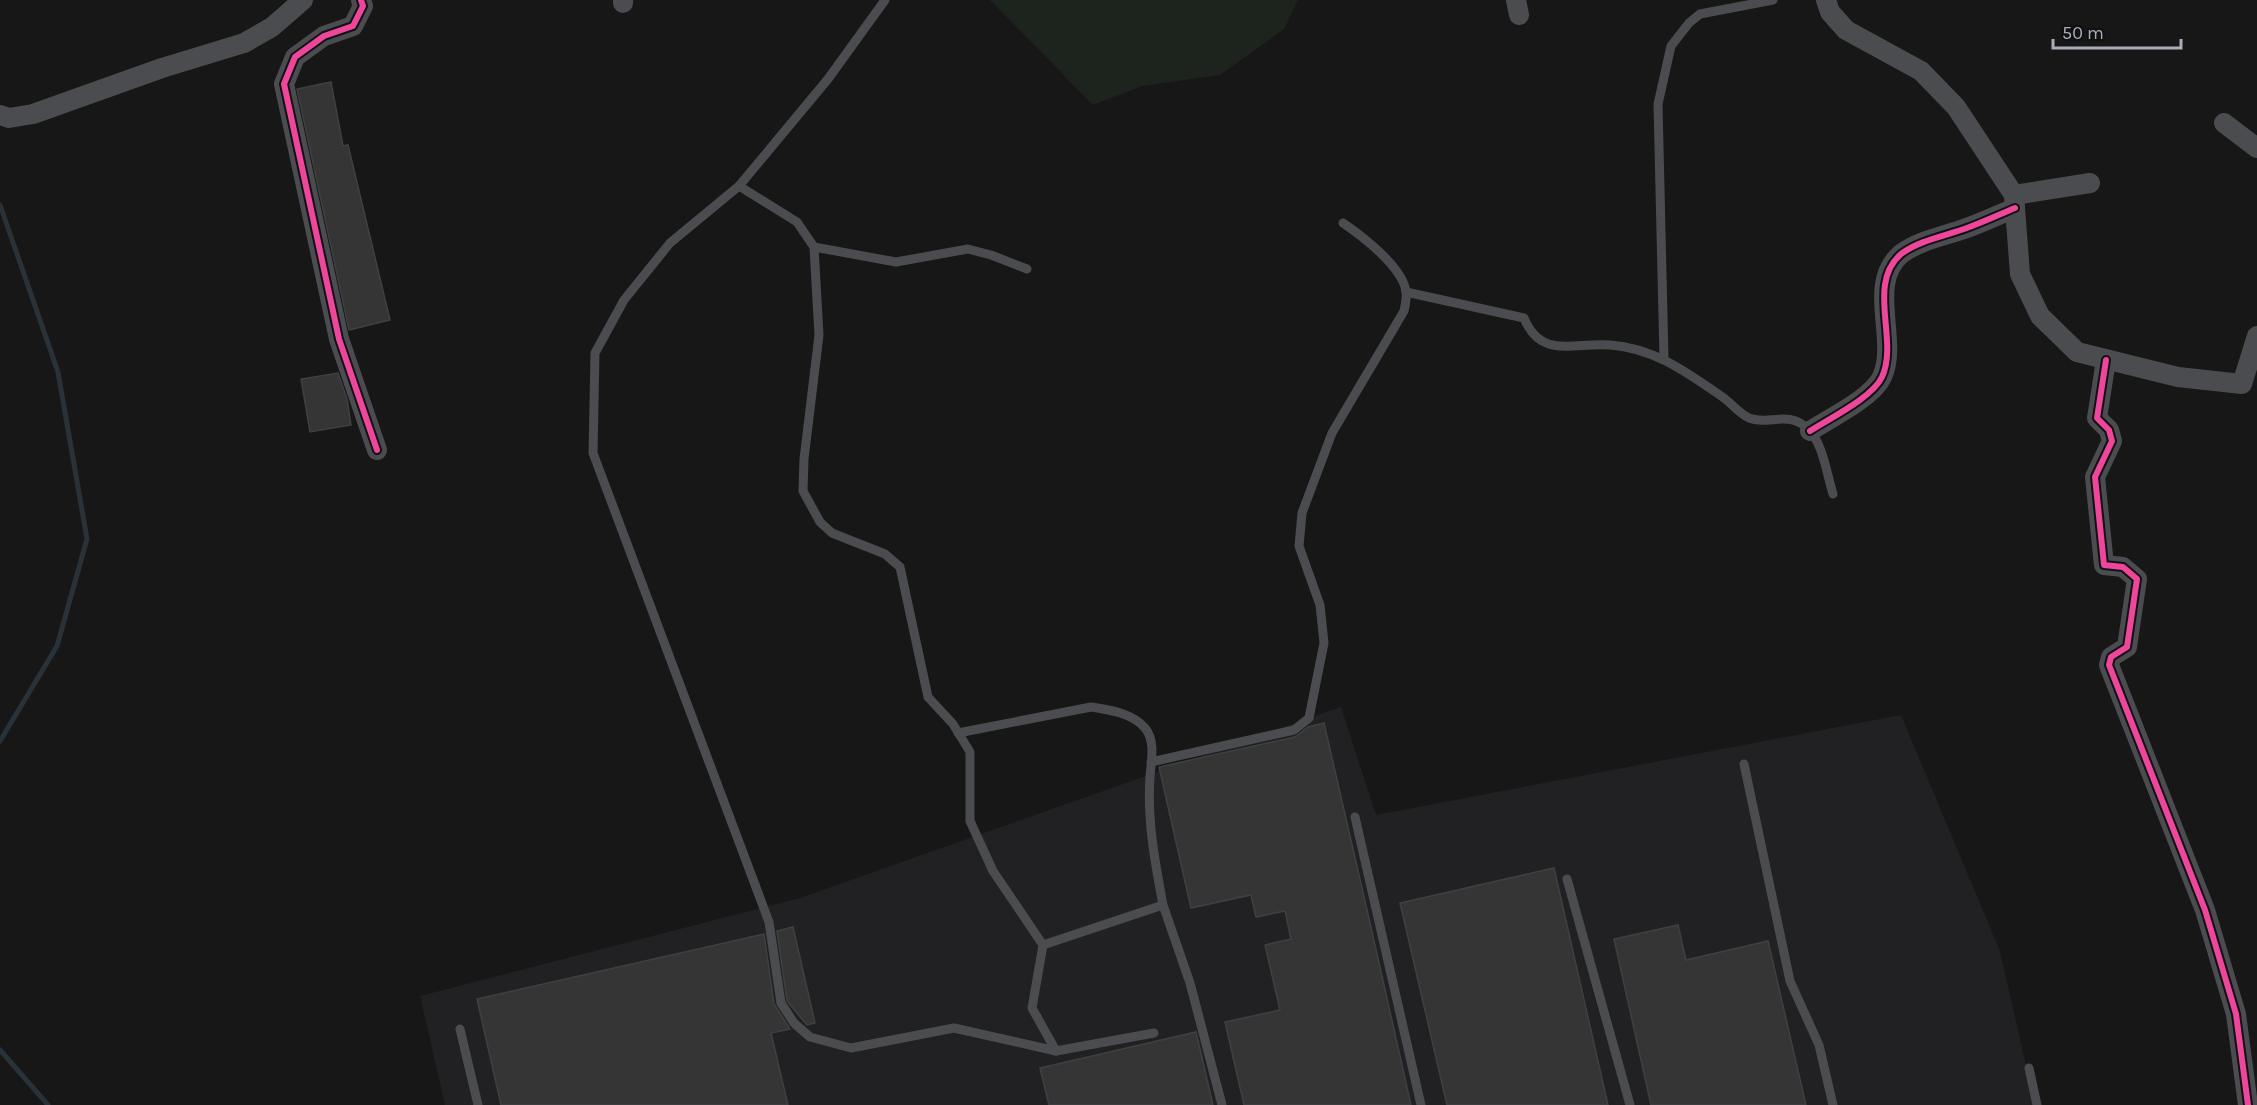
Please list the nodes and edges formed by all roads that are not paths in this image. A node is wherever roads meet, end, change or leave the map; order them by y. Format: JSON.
{"nodes":[{"id":1,"x":303,"y":0,"type":"edge"},
{"id":2,"x":361,"y":0,"type":"edge"},
{"id":3,"x":885,"y":0,"type":"edge"},
{"id":4,"x":1773,"y":0,"type":"edge"},
{"id":5,"x":1827,"y":0,"type":"edge"},
{"id":6,"x":0,"y":115,"type":"edge"},
{"id":7,"x":2224,"y":123,"type":"dead end"},
{"id":8,"x":2257,"y":148,"type":"edge"},
{"id":9,"x":2090,"y":183,"type":"dead end"},
{"id":10,"x":739,"y":186,"type":"junction"},
{"id":11,"x":2014,"y":202,"type":"junction"},
{"id":12,"x":1343,"y":223,"type":"dead end"},
{"id":13,"x":814,"y":247,"type":"junction"},
{"id":14,"x":1027,"y":269,"type":"dead end"},
{"id":15,"x":1406,"y":292,"type":"junction"},
{"id":16,"x":2257,"y":336,"type":"edge"},
{"id":17,"x":1664,"y":359,"type":"junction"},
{"id":18,"x":2106,"y":360,"type":"junction"},
{"id":19,"x":2249,"y":382,"type":"edge"},
{"id":20,"x":1810,"y":430,"type":"junction"},
{"id":21,"x":377,"y":450,"type":"dead end"},
{"id":22,"x":1833,"y":494,"type":"dead end"},
{"id":23,"x":958,"y":733,"type":"junction"},
{"id":24,"x":1151,"y":762,"type":"junction"},
{"id":25,"x":1744,"y":764,"type":"dead end"},
{"id":26,"x":1355,"y":817,"type":"dead end"},
{"id":27,"x":1567,"y":879,"type":"dead end"},
{"id":28,"x":1163,"y":905,"type":"junction"},
{"id":29,"x":1043,"y":945,"type":"junction"},
{"id":30,"x":460,"y":1029,"type":"dead end"},
{"id":31,"x":1154,"y":1033,"type":"dead end"},
{"id":32,"x":1056,"y":1051,"type":"junction"},
{"id":33,"x":2028,"y":1068,"type":"dead end"},
{"id":34,"x":478,"y":1105,"type":"edge"},
{"id":35,"x":1222,"y":1105,"type":"edge"},
{"id":36,"x":1421,"y":1105,"type":"edge"},
{"id":37,"x":1630,"y":1105,"type":"edge"},
{"id":38,"x":1833,"y":1105,"type":"edge"},
{"id":39,"x":2037,"y":1105,"type":"edge"},
{"id":40,"x":2248,"y":1105,"type":"edge"}],
"edges":[{"from":1,"to":6,"type":"street"},
{"from":2,"to":21,"type":"street"},
{"from":3,"to":10,"type":"lane"},
{"from":4,"to":17,"type":"lane"},
{"from":5,"to":11,"type":"street"},
{"from":7,"to":8,"type":"street"},
{"from":9,"to":11,"type":"street"},
{"from":10,"to":13,"type":"lane"},
{"from":10,"to":32,"type":"lane"},
{"from":11,"to":18,"type":"street"},
{"from":11,"to":20,"type":"street"},
{"from":12,"to":15,"type":"lane"},
{"from":13,"to":14,"type":"lane"},
{"from":13,"to":23,"type":"lane"},
{"from":15,"to":17,"type":"lane"},
{"from":15,"to":24,"type":"lane"},
{"from":16,"to":19,"type":"street"},
{"from":17,"to":20,"type":"lane"},
{"from":18,"to":19,"type":"street"},
{"from":18,"to":40,"type":"street"},
{"from":20,"to":22,"type":"lane"},
{"from":23,"to":24,"type":"lane"},
{"from":23,"to":29,"type":"lane"},
{"from":24,"to":28,"type":"lane"},
{"from":25,"to":38,"type":"lane"},
{"from":26,"to":36,"type":"lane"},
{"from":27,"to":37,"type":"lane"},
{"from":28,"to":29,"type":"lane"},
{"from":28,"to":35,"type":"lane"},
{"from":29,"to":32,"type":"lane"},
{"from":30,"to":34,"type":"lane"},
{"from":31,"to":32,"type":"lane"},
{"from":33,"to":39,"type":"lane"}]}
